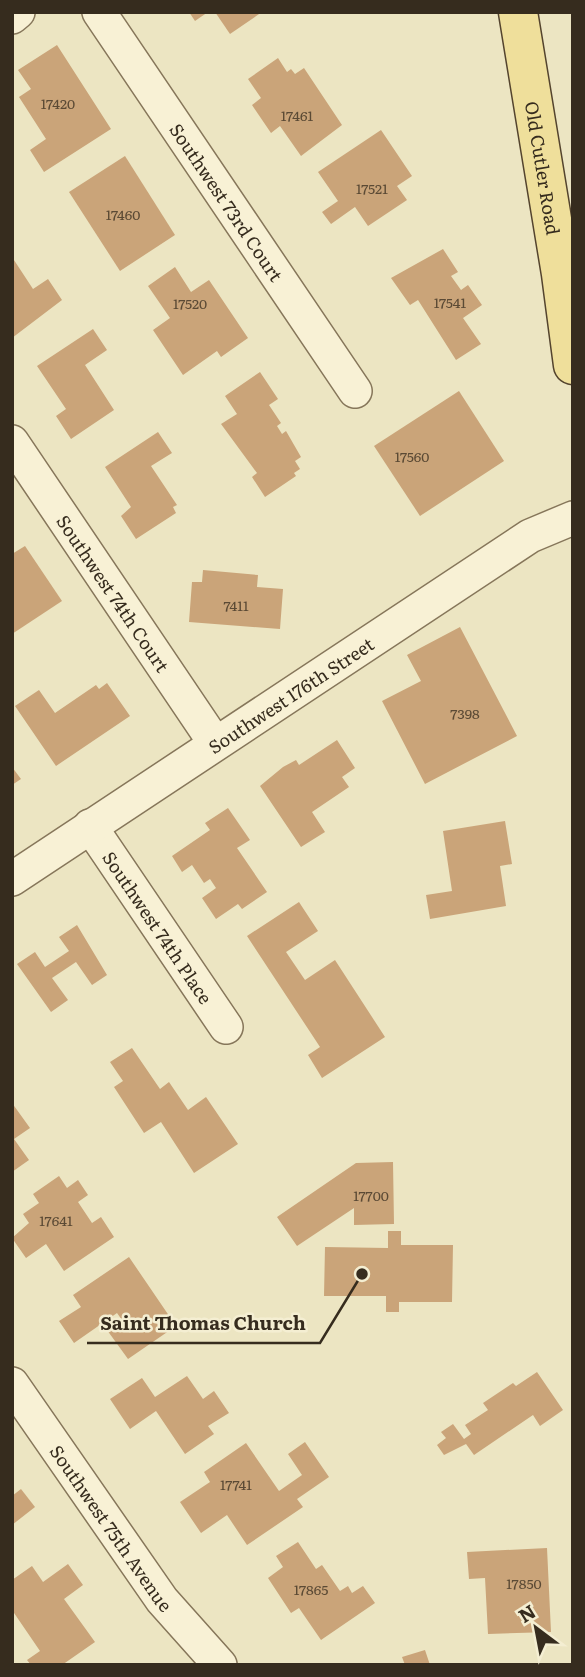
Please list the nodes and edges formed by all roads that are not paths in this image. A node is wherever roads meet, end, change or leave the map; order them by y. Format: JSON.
{"nodes":[{"id":1,"x":18,"y":12,"type":"edge"},
{"id":2,"x":99,"y":12,"type":"edge"},
{"id":3,"x":518,"y":12,"type":"edge"},
{"id":4,"x":12,"y":16,"type":"edge"},
{"id":5,"x":573,"y":365,"type":"edge"},
{"id":6,"x":355,"y":391,"type":"dead end"},
{"id":7,"x":12,"y":442,"type":"edge"},
{"id":8,"x":24,"y":484,"type":"edge"},
{"id":9,"x":573,"y":518,"type":"edge"},
{"id":10,"x":215,"y":743,"type":"junction"},
{"id":11,"x":90,"y":826,"type":"junction"},
{"id":12,"x":12,"y":879,"type":"edge"},
{"id":13,"x":226,"y":1027,"type":"dead end"},
{"id":14,"x":12,"y":1384,"type":"edge"},
{"id":15,"x":220,"y":1665,"type":"edge"}],
"edges":[{"from":1,"to":4,"type":"street"},
{"from":2,"to":6,"type":"street","name":"Southwest 73rd Court"},
{"from":3,"to":5,"type":"main road","name":"Old Cutler Road"},
{"from":7,"to":8,"type":"street","name":"Southwest 74th Court"},
{"from":8,"to":10,"type":"street","name":"Southwest 74th Court"},
{"from":9,"to":10,"type":"street","name":"Southwest 176th Street"},
{"from":10,"to":11,"type":"street","name":"Southwest 176th Street"},
{"from":11,"to":12,"type":"street","name":"Southwest 176th Street"},
{"from":11,"to":13,"type":"street","name":"Southwest 74th Place"},
{"from":14,"to":15,"type":"street","name":"Southwest 75th Avenue"}]}
